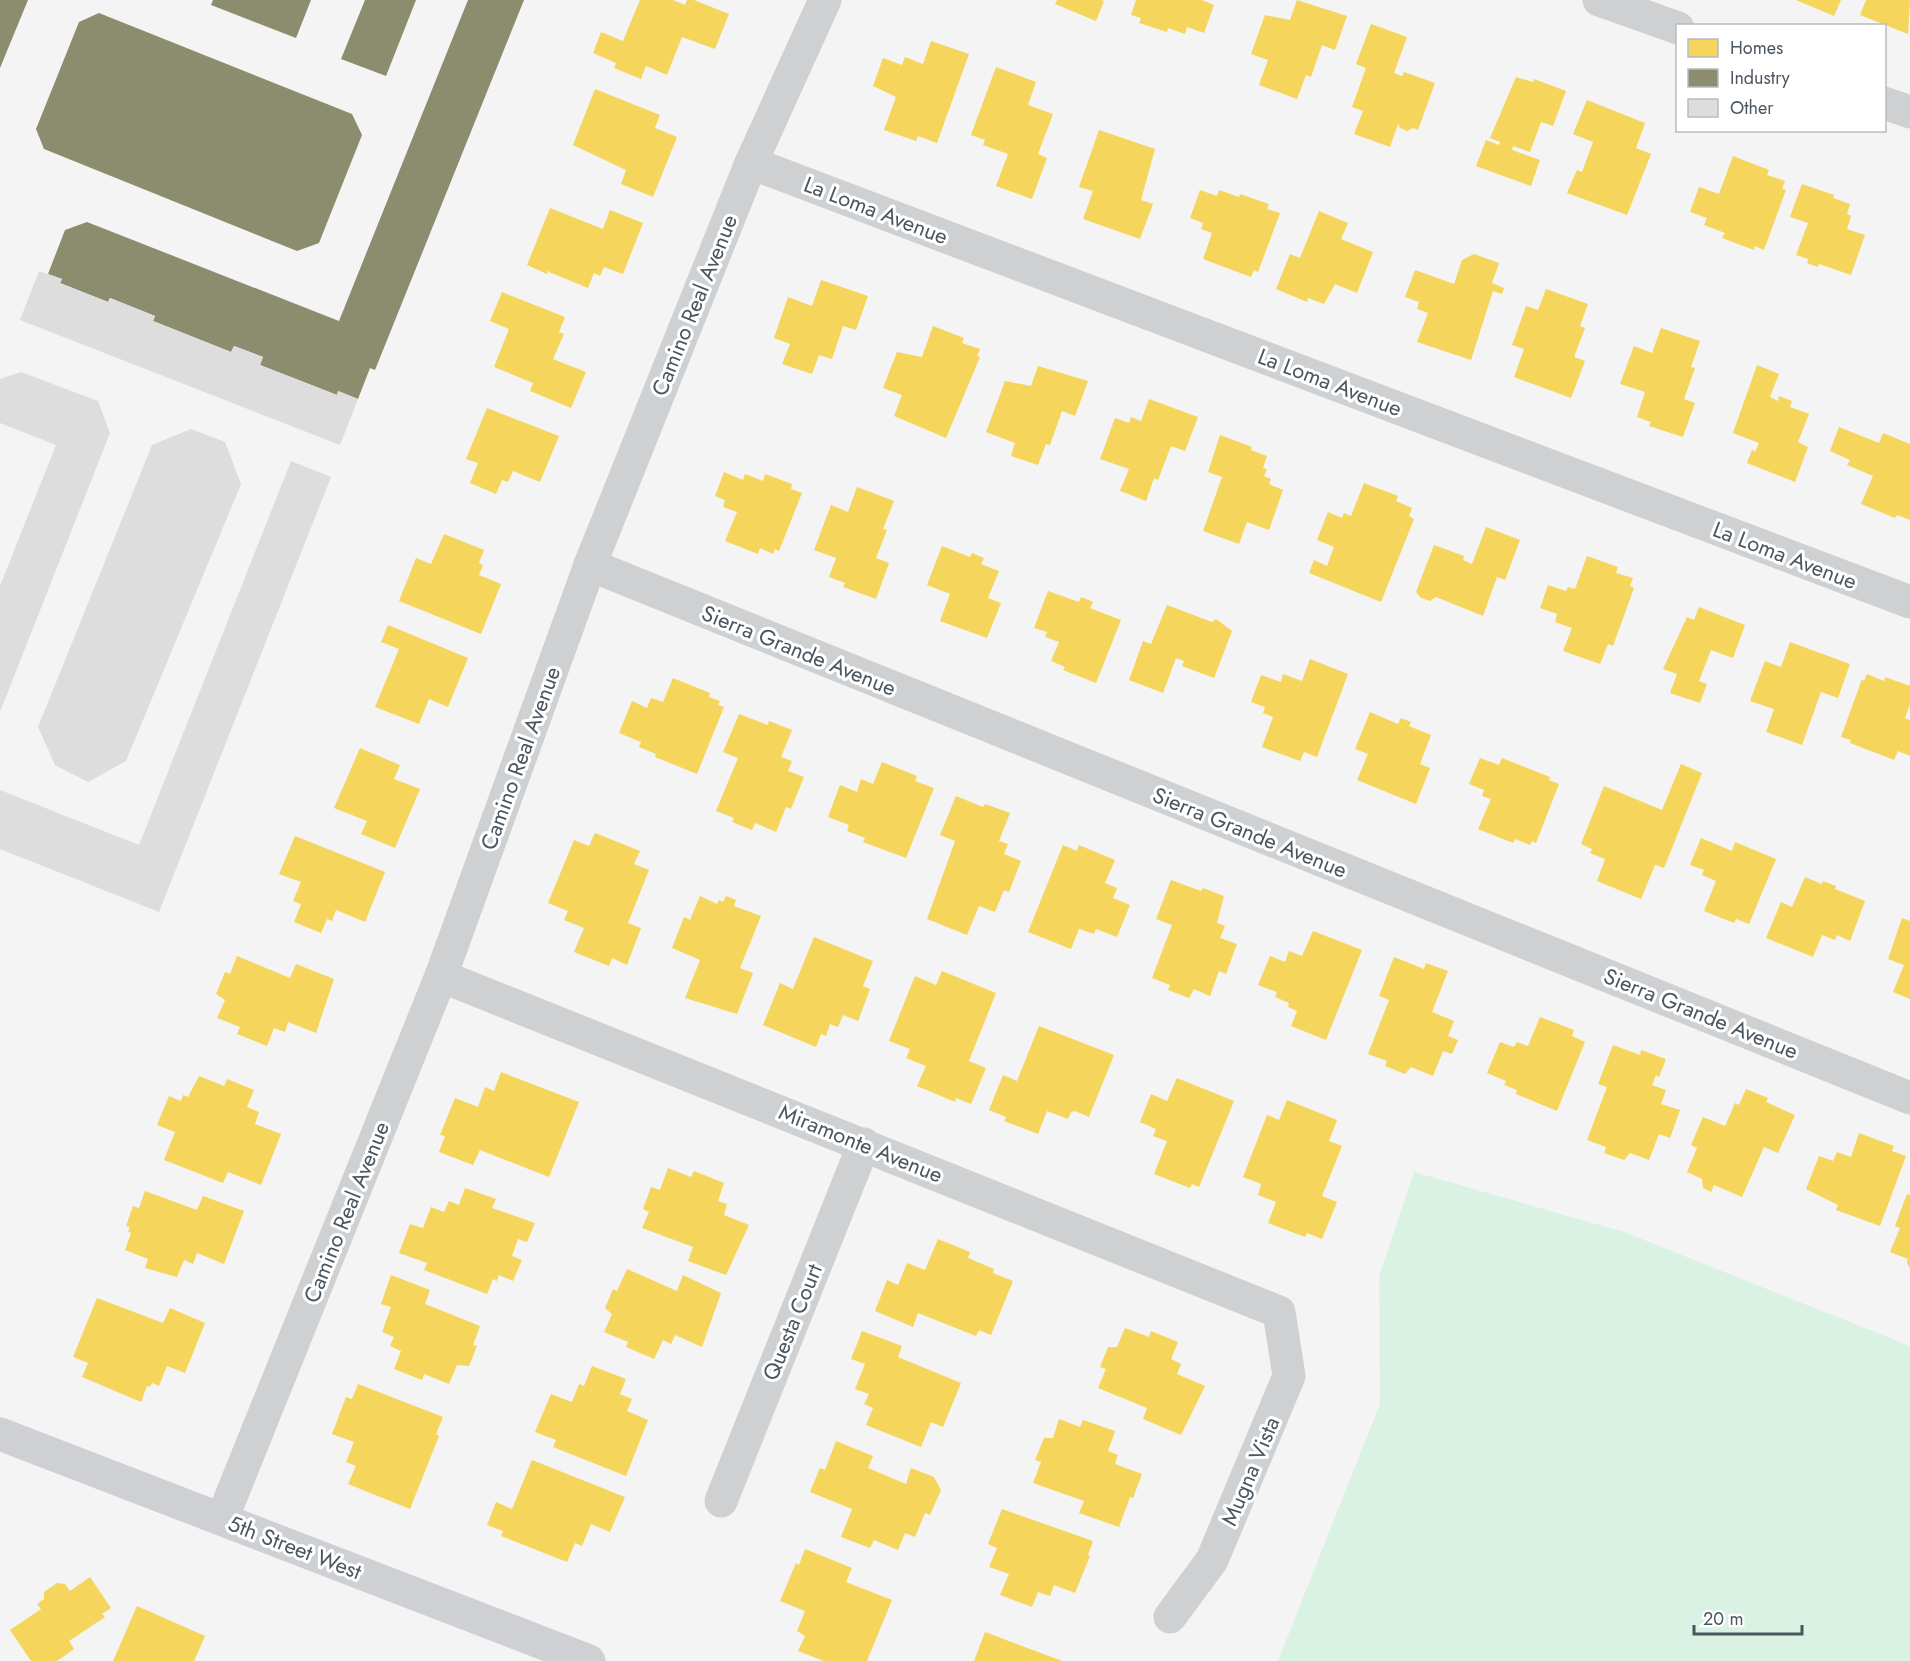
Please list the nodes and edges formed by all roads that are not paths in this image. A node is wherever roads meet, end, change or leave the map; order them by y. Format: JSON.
{"nodes":[{"id":1,"x":825,"y":0,"type":"edge"},
{"id":2,"x":1599,"y":0,"type":"edge"},
{"id":3,"x":1676,"y":28,"type":"edge"},
{"id":4,"x":1886,"y":104,"type":"edge"},
{"id":5,"x":1910,"y":112,"type":"edge"},
{"id":6,"x":751,"y":163,"type":"junction"},
{"id":7,"x":590,"y":565,"type":"junction"},
{"id":8,"x":1910,"y":602,"type":"edge"},
{"id":9,"x":441,"y":975,"type":"junction"},
{"id":10,"x":1910,"y":1098,"type":"edge"},
{"id":11,"x":864,"y":1144,"type":"junction"},
{"id":12,"x":1280,"y":1312,"type":"joint"},
{"id":13,"x":0,"y":1434,"type":"edge"},
{"id":14,"x":721,"y":1501,"type":"dead end"},
{"id":15,"x":222,"y":1519,"type":"junction"},
{"id":16,"x":1170,"y":1617,"type":"dead end"},
{"id":17,"x":589,"y":1661,"type":"edge"}],
"edges":[{"from":1,"to":6,"type":"street","name":"Camino Real Avenue"},
{"from":2,"to":3,"type":"street"},
{"from":4,"to":5,"type":"street"},
{"from":6,"to":7,"type":"street","name":"Camino Real Avenue"},
{"from":6,"to":8,"type":"street","name":"La Loma Avenue"},
{"from":7,"to":9,"type":"street","name":"Camino Real Avenue"},
{"from":7,"to":10,"type":"street","name":"Sierra Grande Avenue"},
{"from":9,"to":11,"type":"street","name":"Miramonte Avenue"},
{"from":9,"to":15,"type":"street","name":"Camino Real Avenue"},
{"from":11,"to":12,"type":"street","name":"Miramonte Avenue"},
{"from":11,"to":14,"type":"street","name":"Questa Court"},
{"from":12,"to":16,"type":"street","name":"Mugna Vista"},
{"from":13,"to":15,"type":"street","name":"5th Street West"},
{"from":15,"to":17,"type":"street","name":"5th Street West"}]}
